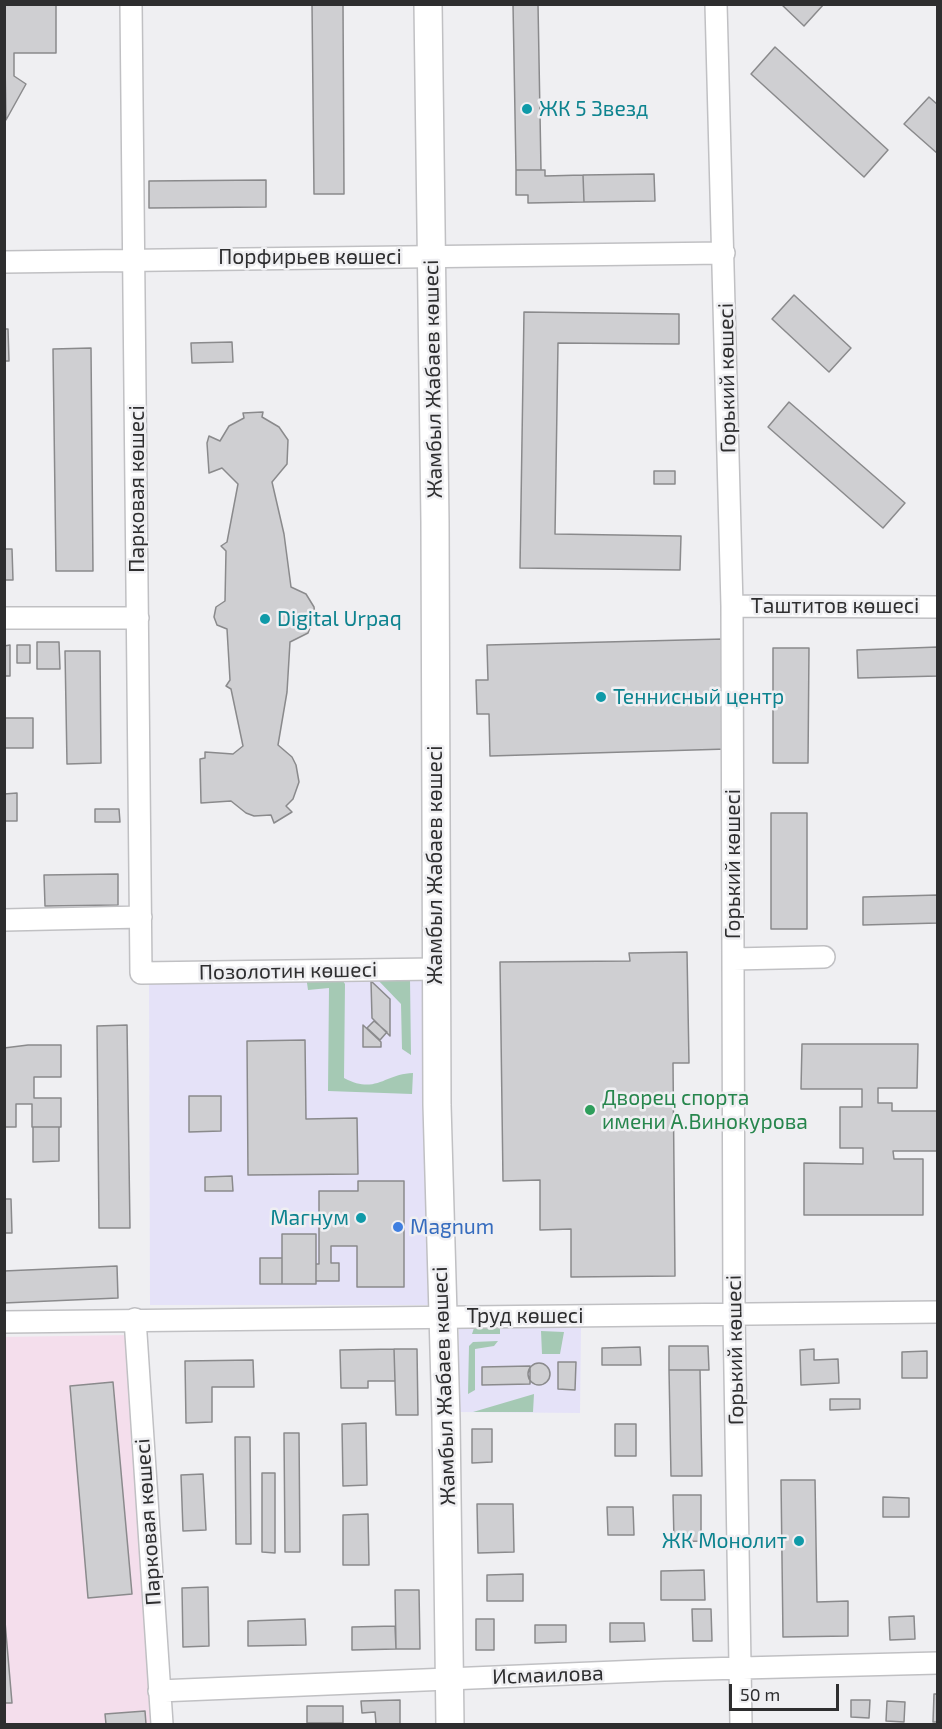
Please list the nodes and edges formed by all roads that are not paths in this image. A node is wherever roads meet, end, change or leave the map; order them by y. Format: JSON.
{"nodes":[{"id":1,"x":131,"y":4,"type":"edge"},
{"id":2,"x":428,"y":4,"type":"edge"},
{"id":3,"x":716,"y":4,"type":"edge"},
{"id":4,"x":724,"y":253,"type":"junction"},
{"id":5,"x":431,"y":257,"type":"junction"},
{"id":6,"x":135,"y":259,"type":"junction"},
{"id":7,"x":4,"y":262,"type":"edge"},
{"id":8,"x":732,"y":606,"type":"junction"},
{"id":9,"x":938,"y":607,"type":"edge"},
{"id":10,"x":4,"y":618,"type":"edge"},
{"id":11,"x":138,"y":618,"type":"junction"},
{"id":12,"x":141,"y":917,"type":"junction"},
{"id":13,"x":4,"y":920,"type":"edge"},
{"id":14,"x":824,"y":957,"type":"dead end"},
{"id":15,"x":733,"y":959,"type":"junction"},
{"id":16,"x":435,"y":969,"type":"junction"},
{"id":17,"x":141,"y":973,"type":"joint"},
{"id":18,"x":938,"y":1311,"type":"edge"},
{"id":19,"x":734,"y":1314,"type":"junction"},
{"id":20,"x":441,"y":1316,"type":"junction"},
{"id":21,"x":135,"y":1319,"type":"junction"},
{"id":22,"x":4,"y":1322,"type":"edge"},
{"id":23,"x":938,"y":1663,"type":"edge"},
{"id":24,"x":740,"y":1669,"type":"junction"},
{"id":25,"x":449,"y":1678,"type":"junction"},
{"id":26,"x":159,"y":1691,"type":"junction"},
{"id":27,"x":162,"y":1725,"type":"edge"},
{"id":28,"x":450,"y":1725,"type":"edge"},
{"id":29,"x":741,"y":1725,"type":"edge"}],
"edges":[{"from":1,"to":6,"type":"street","name":"Парковая көшесі"},
{"from":2,"to":5,"type":"main road","name":"Жамбыл Жабаев көшесі"},
{"from":3,"to":4,"type":"street","name":"Горький көшесі"},
{"from":4,"to":5,"type":"street","name":"Порфирьев көшесі"},
{"from":4,"to":8,"type":"street","name":"Горький көшесі"},
{"from":5,"to":6,"type":"street","name":"Порфирьев көшесі"},
{"from":5,"to":16,"type":"main road","name":"Жамбыл Жабаев көшесі"},
{"from":6,"to":7,"type":"street","name":"Порфирьев көшесі"},
{"from":6,"to":11,"type":"street","name":"Парковая көшесі"},
{"from":8,"to":9,"type":"street","name":"Таштитов көшесі"},
{"from":8,"to":15,"type":"street","name":"Горький көшесі"},
{"from":10,"to":11,"type":"street"},
{"from":11,"to":12,"type":"street","name":"Парковая көшесі"},
{"from":12,"to":13,"type":"street"},
{"from":12,"to":17,"type":"street","name":"Парковая көшесі"},
{"from":14,"to":15,"type":"street"},
{"from":15,"to":19,"type":"street","name":"Горький көшесі"},
{"from":16,"to":17,"type":"street","name":"Позолотин көшесі"},
{"from":16,"to":20,"type":"main road","name":"Жамбыл Жабаев көшесі"},
{"from":18,"to":19,"type":"street","name":"Труд көшесі"},
{"from":19,"to":20,"type":"street","name":"Труд көшесі"},
{"from":19,"to":24,"type":"street","name":"Горький көшесі"},
{"from":20,"to":21,"type":"street","name":"Труд көшесі"},
{"from":20,"to":25,"type":"main road","name":"Жамбыл Жабаев көшесі"},
{"from":21,"to":22,"type":"street","name":"Труд көшесі"},
{"from":21,"to":26,"type":"street","name":"Парковая көшесі"},
{"from":23,"to":24,"type":"street","name":"Исмаилова"},
{"from":24,"to":25,"type":"street","name":"Исмаилова"},
{"from":24,"to":29,"type":"street","name":"Горький көшесі"},
{"from":25,"to":26,"type":"street","name":"Исмаилова"},
{"from":25,"to":28,"type":"main road","name":"Жамбыл Жабаев көшесі"},
{"from":26,"to":27,"type":"street","name":"Парковая көшесі"}]}
